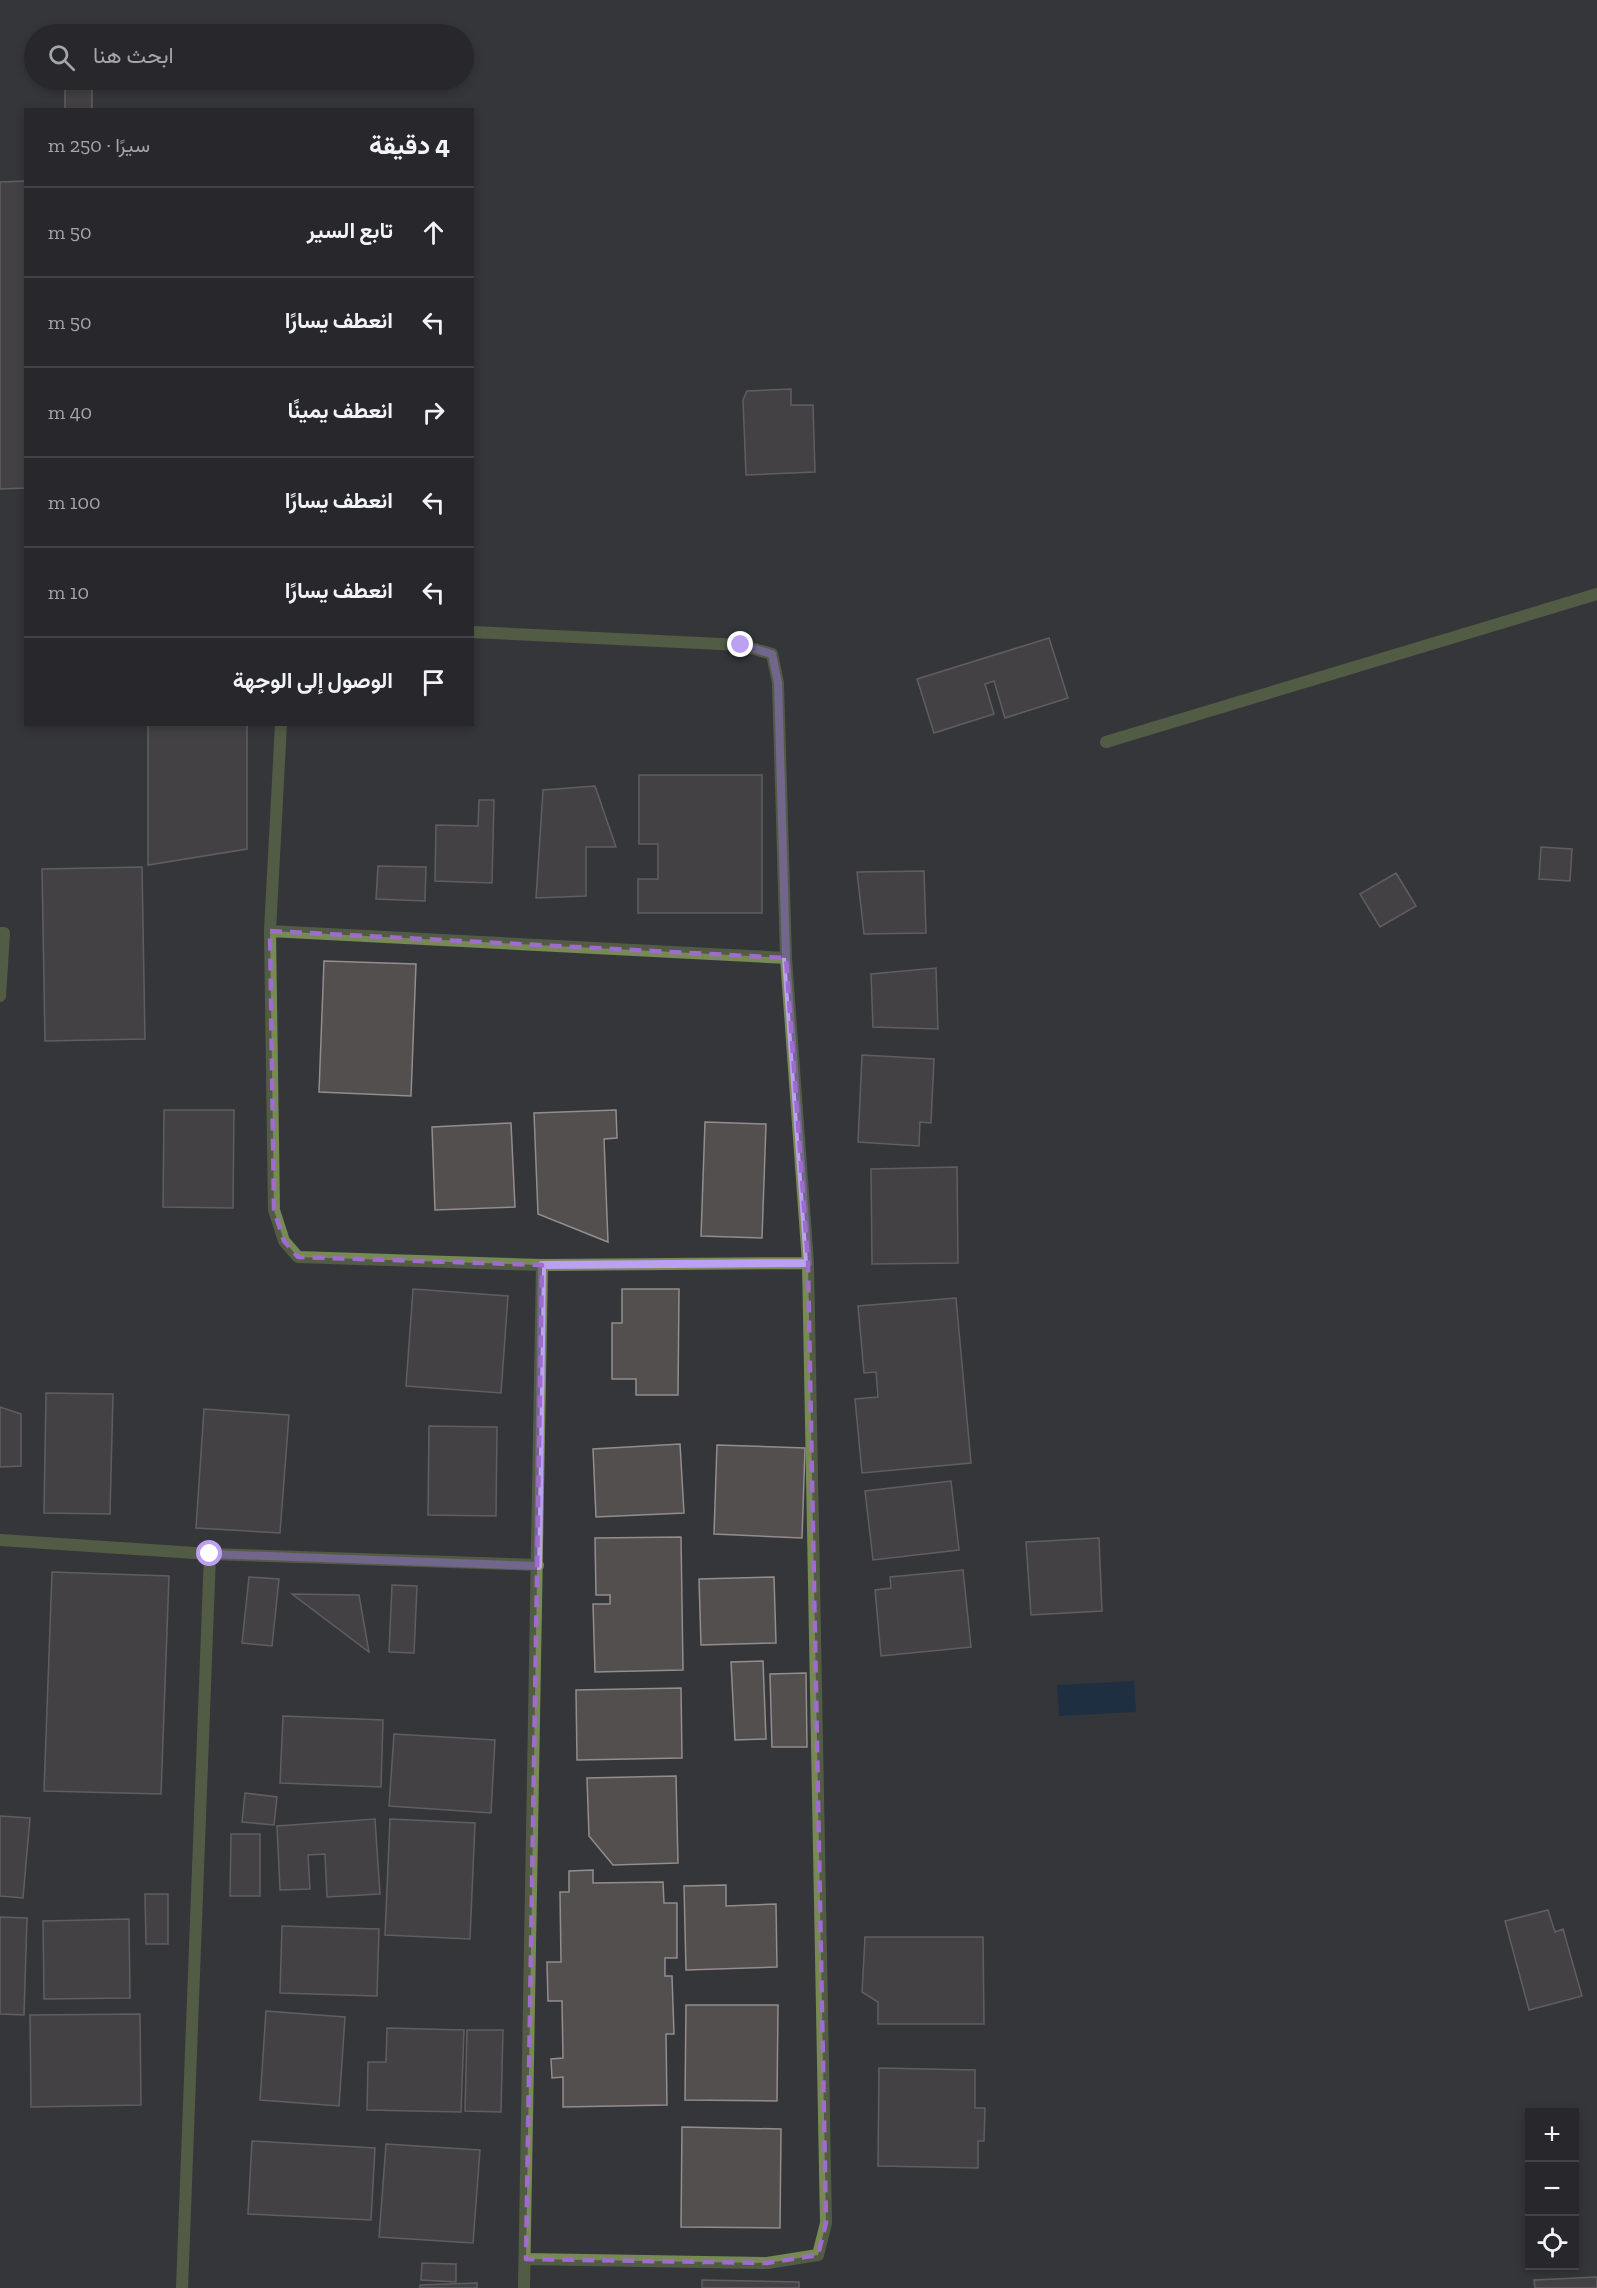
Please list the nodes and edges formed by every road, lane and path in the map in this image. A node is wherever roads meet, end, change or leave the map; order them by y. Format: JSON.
{"nodes":[{"id":1,"x":1597,"y":594,"type":"edge"},
{"id":2,"x":474,"y":632,"type":"edge"},
{"id":3,"x":280,"y":726,"type":"edge"},
{"id":4,"x":1106,"y":742,"type":"dead end"},
{"id":5,"x":270,"y":931,"type":"junction"},
{"id":6,"x":0,"y":933,"type":"edge"},
{"id":7,"x":786,"y":958,"type":"junction"},
{"id":8,"x":0,"y":996,"type":"edge"},
{"id":9,"x":808,"y":1263,"type":"junction"},
{"id":10,"x":542,"y":1265,"type":"junction"},
{"id":11,"x":0,"y":1540,"type":"edge"},
{"id":12,"x":210,"y":1554,"type":"junction"},
{"id":13,"x":538,"y":1566,"type":"junction"},
{"id":14,"x":526,"y":2259,"type":"junction"},
{"id":15,"x":182,"y":2288,"type":"edge"},
{"id":16,"x":524,"y":2288,"type":"edge"}],
"edges":[{"from":1,"to":4,"type":"street"},
{"from":2,"to":7,"type":"street"},
{"from":3,"to":5,"type":"street"},
{"from":5,"to":7,"type":"street"},
{"from":5,"to":10,"type":"street"},
{"from":6,"to":8,"type":"street"},
{"from":7,"to":9,"type":"street"},
{"from":9,"to":10,"type":"street"},
{"from":9,"to":14,"type":"street"},
{"from":10,"to":13,"type":"street"},
{"from":11,"to":12,"type":"street"},
{"from":12,"to":13,"type":"street"},
{"from":12,"to":15,"type":"street"},
{"from":13,"to":14,"type":"street"},
{"from":14,"to":16,"type":"street"}]}
